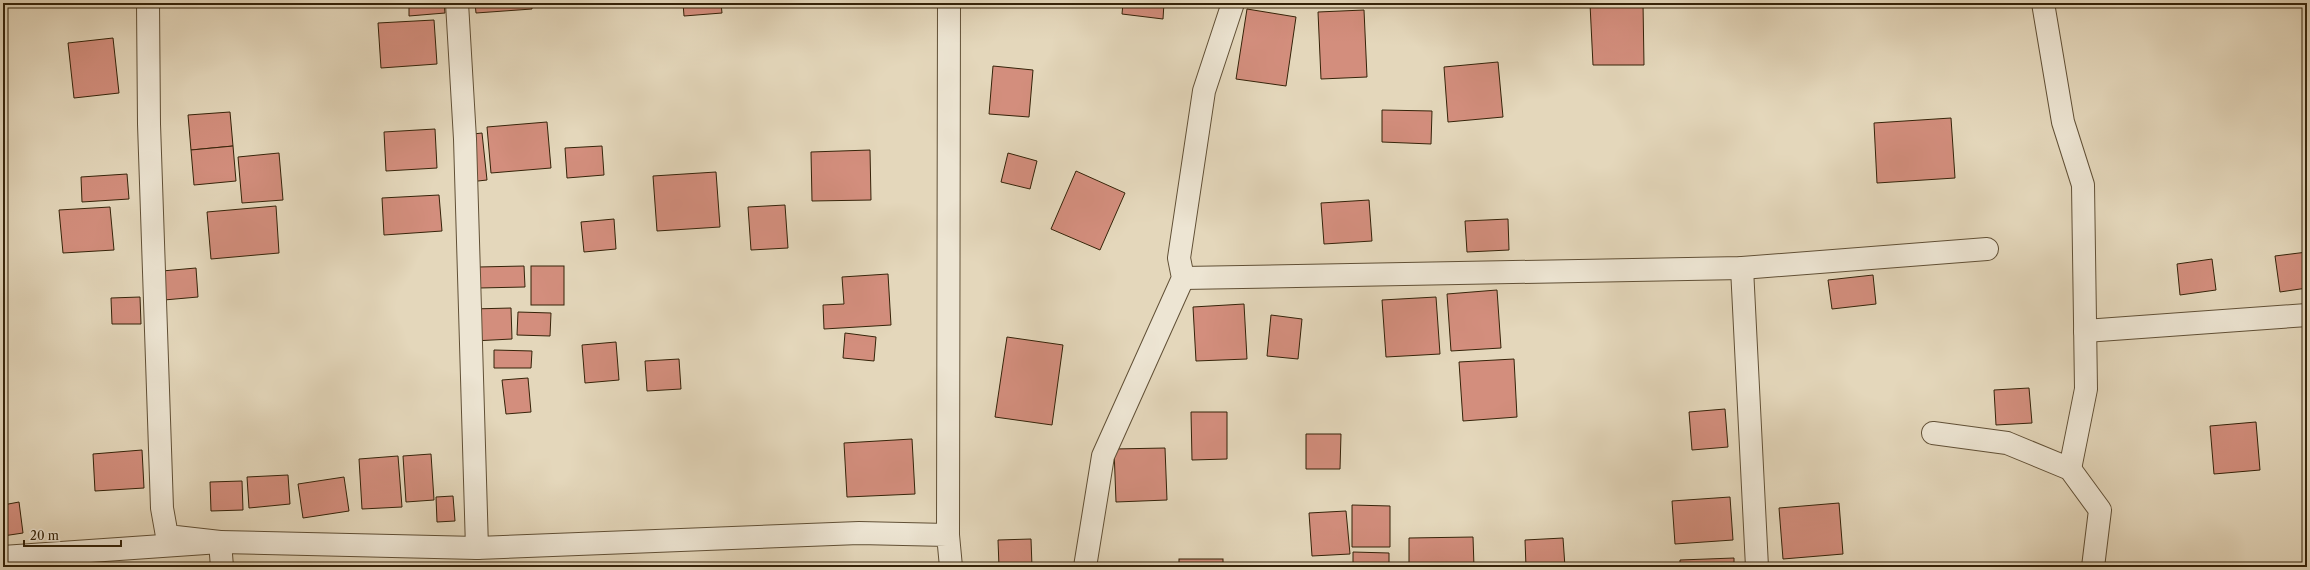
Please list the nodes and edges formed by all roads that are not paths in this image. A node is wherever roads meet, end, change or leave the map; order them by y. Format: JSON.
{"nodes":[{"id":1,"x":148,"y":3,"type":"edge"},
{"id":2,"x":457,"y":3,"type":"edge"},
{"id":3,"x":949,"y":3,"type":"edge"},
{"id":4,"x":1233,"y":3,"type":"edge"},
{"id":5,"x":2043,"y":3,"type":"edge"},
{"id":6,"x":1987,"y":249,"type":"dead end"},
{"id":7,"x":1742,"y":268,"type":"junction"},
{"id":8,"x":1183,"y":278,"type":"junction"},
{"id":9,"x":2307,"y":315,"type":"edge"},
{"id":10,"x":2085,"y":331,"type":"junction"},
{"id":11,"x":1933,"y":433,"type":"dead end"},
{"id":12,"x":2070,"y":469,"type":"junction"},
{"id":13,"x":948,"y":535,"type":"junction"},
{"id":14,"x":220,"y":542,"type":"junction"},
{"id":15,"x":477,"y":548,"type":"junction"},
{"id":16,"x":3,"y":557,"type":"edge"},
{"id":17,"x":222,"y":567,"type":"edge"},
{"id":18,"x":951,"y":567,"type":"edge"},
{"id":19,"x":1084,"y":567,"type":"edge"},
{"id":20,"x":1757,"y":567,"type":"edge"},
{"id":21,"x":2093,"y":567,"type":"edge"}],
"edges":[{"from":1,"to":14,"type":"street"},
{"from":2,"to":15,"type":"street"},
{"from":3,"to":13,"type":"street"},
{"from":4,"to":8,"type":"street"},
{"from":5,"to":10,"type":"street"},
{"from":6,"to":7,"type":"street"},
{"from":7,"to":8,"type":"street"},
{"from":7,"to":20,"type":"street"},
{"from":8,"to":19,"type":"street"},
{"from":9,"to":10,"type":"street"},
{"from":10,"to":12,"type":"street"},
{"from":11,"to":12,"type":"street"},
{"from":12,"to":21,"type":"street"},
{"from":13,"to":15,"type":"street"},
{"from":13,"to":18,"type":"street"},
{"from":14,"to":15,"type":"street"},
{"from":14,"to":16,"type":"street"},
{"from":14,"to":17,"type":"street"}]}
